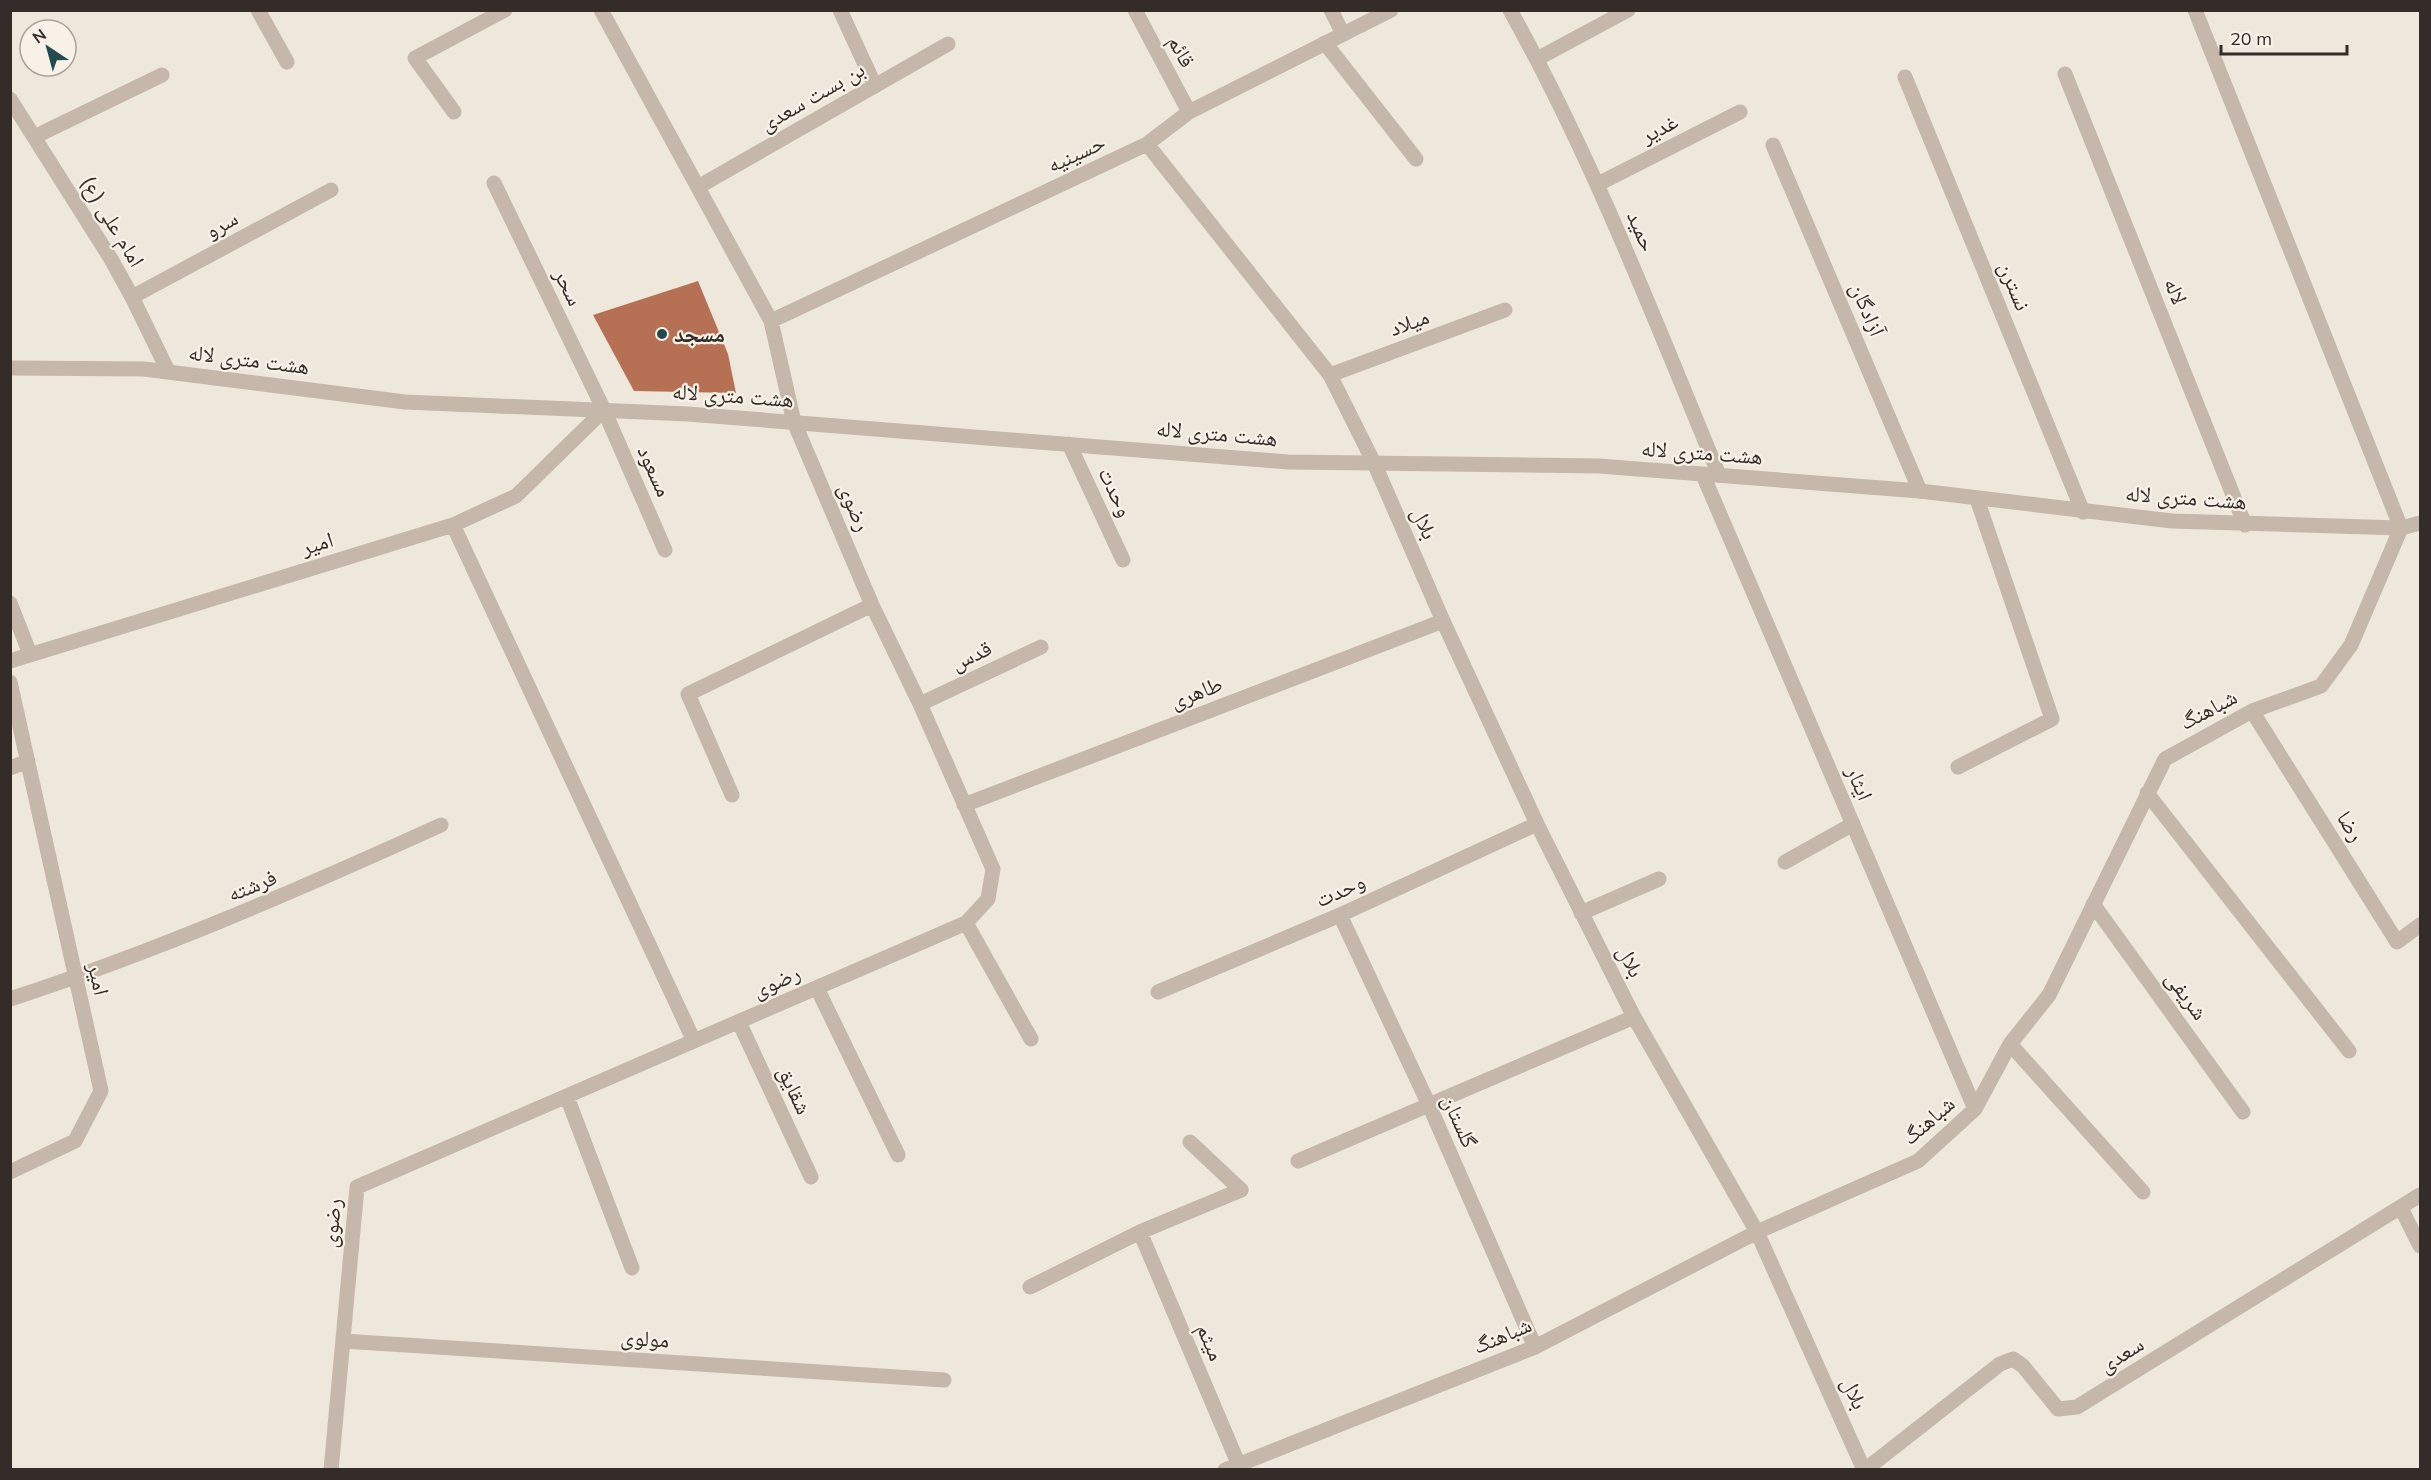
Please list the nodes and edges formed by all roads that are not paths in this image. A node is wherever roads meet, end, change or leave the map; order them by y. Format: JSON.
{"nodes":[{"id":1,"x":258,"y":10,"type":"edge"},
{"id":2,"x":505,"y":10,"type":"edge"},
{"id":3,"x":601,"y":10,"type":"edge"},
{"id":4,"x":840,"y":10,"type":"edge"},
{"id":5,"x":1136,"y":10,"type":"edge"},
{"id":6,"x":1331,"y":10,"type":"edge"},
{"id":7,"x":1391,"y":10,"type":"edge"},
{"id":8,"x":1510,"y":10,"type":"edge"},
{"id":9,"x":1628,"y":10,"type":"edge"},
{"id":10,"x":2195,"y":10,"type":"edge"},
{"id":11,"x":1343,"y":34,"type":"junction"},
{"id":12,"x":1325,"y":43,"type":"junction"},
{"id":13,"x":948,"y":44,"type":"dead end"},
{"id":14,"x":1537,"y":59,"type":"junction"},
{"id":15,"x":287,"y":62,"type":"dead end"},
{"id":16,"x":2065,"y":74,"type":"dead end"},
{"id":17,"x":162,"y":75,"type":"dead end"},
{"id":18,"x":1905,"y":77,"type":"dead end"},
{"id":19,"x":875,"y":86,"type":"junction"},
{"id":20,"x":10,"y":99,"type":"edge"},
{"id":21,"x":454,"y":112,"type":"dead end"},
{"id":22,"x":1189,"y":112,"type":"junction"},
{"id":23,"x":1740,"y":112,"type":"dead end"},
{"id":24,"x":34,"y":136,"type":"junction"},
{"id":25,"x":1147,"y":144,"type":"junction"},
{"id":26,"x":1773,"y":145,"type":"dead end"},
{"id":27,"x":1416,"y":159,"type":"dead end"},
{"id":28,"x":494,"y":183,"type":"dead end"},
{"id":29,"x":1598,"y":184,"type":"junction"},
{"id":30,"x":698,"y":188,"type":"junction"},
{"id":31,"x":331,"y":190,"type":"dead end"},
{"id":32,"x":132,"y":297,"type":"junction"},
{"id":33,"x":1504,"y":310,"type":"dead end"},
{"id":34,"x":771,"y":321,"type":"junction"},
{"id":35,"x":10,"y":368,"type":"edge"},
{"id":36,"x":168,"y":371,"type":"junction"},
{"id":37,"x":1330,"y":375,"type":"junction"},
{"id":38,"x":604,"y":410,"type":"junction"},
{"id":39,"x":794,"y":422,"type":"junction"},
{"id":40,"x":1069,"y":444,"type":"junction"},
{"id":41,"x":1375,"y":465,"type":"junction"},
{"id":42,"x":1703,"y":475,"type":"junction"},
{"id":43,"x":1719,"y":475,"type":"junction"},
{"id":44,"x":1920,"y":491,"type":"junction"},
{"id":45,"x":1977,"y":499,"type":"junction"},
{"id":46,"x":2083,"y":512,"type":"junction"},
{"id":47,"x":2421,"y":523,"type":"edge"},
{"id":48,"x":453,"y":525,"type":"junction"},
{"id":49,"x":2245,"y":525,"type":"junction"},
{"id":50,"x":2401,"y":528,"type":"junction"},
{"id":51,"x":665,"y":550,"type":"dead end"},
{"id":52,"x":1123,"y":560,"type":"dead end"},
{"id":53,"x":10,"y":603,"type":"edge"},
{"id":54,"x":872,"y":605,"type":"junction"},
{"id":55,"x":1443,"y":621,"type":"junction"},
{"id":56,"x":1041,"y":647,"type":"dead end"},
{"id":57,"x":30,"y":654,"type":"junction"},
{"id":58,"x":10,"y":661,"type":"edge"},
{"id":59,"x":10,"y":682,"type":"edge"},
{"id":60,"x":920,"y":704,"type":"junction"},
{"id":61,"x":2252,"y":711,"type":"junction"},
{"id":62,"x":28,"y":761,"type":"junction"},
{"id":63,"x":1958,"y":767,"type":"dead end"},
{"id":64,"x":10,"y":768,"type":"edge"},
{"id":65,"x":2147,"y":793,"type":"junction"},
{"id":66,"x":732,"y":795,"type":"dead end"},
{"id":67,"x":964,"y":805,"type":"junction"},
{"id":68,"x":1537,"y":824,"type":"junction"},
{"id":69,"x":1853,"y":824,"type":"junction"},
{"id":70,"x":441,"y":825,"type":"dead end"},
{"id":71,"x":1785,"y":862,"type":"dead end"},
{"id":72,"x":1659,"y":879,"type":"dead end"},
{"id":73,"x":2093,"y":904,"type":"junction"},
{"id":74,"x":1581,"y":913,"type":"junction"},
{"id":75,"x":1340,"y":915,"type":"junction"},
{"id":76,"x":966,"y":923,"type":"junction"},
{"id":77,"x":2421,"y":925,"type":"edge"},
{"id":78,"x":76,"y":978,"type":"junction"},
{"id":79,"x":817,"y":988,"type":"junction"},
{"id":80,"x":1158,"y":992,"type":"dead end"},
{"id":81,"x":10,"y":999,"type":"edge"},
{"id":82,"x":1634,"y":1017,"type":"junction"},
{"id":83,"x":739,"y":1022,"type":"junction"},
{"id":84,"x":1031,"y":1039,"type":"dead end"},
{"id":85,"x":694,"y":1041,"type":"junction"},
{"id":86,"x":2010,"y":1044,"type":"junction"},
{"id":87,"x":2349,"y":1052,"type":"dead end"},
{"id":88,"x":567,"y":1096,"type":"junction"},
{"id":89,"x":1429,"y":1105,"type":"junction"},
{"id":90,"x":1975,"y":1109,"type":"junction"},
{"id":91,"x":2243,"y":1112,"type":"dead end"},
{"id":92,"x":1190,"y":1142,"type":"dead end"},
{"id":93,"x":898,"y":1155,"type":"dead end"},
{"id":94,"x":1298,"y":1161,"type":"dead end"},
{"id":95,"x":10,"y":1172,"type":"edge"},
{"id":96,"x":811,"y":1177,"type":"dead end"},
{"id":97,"x":2143,"y":1192,"type":"dead end"},
{"id":98,"x":2421,"y":1196,"type":"edge"},
{"id":99,"x":2401,"y":1208,"type":"junction"},
{"id":100,"x":1140,"y":1232,"type":"junction"},
{"id":101,"x":1757,"y":1232,"type":"junction"},
{"id":102,"x":2421,"y":1246,"type":"edge"},
{"id":103,"x":632,"y":1268,"type":"dead end"},
{"id":104,"x":1030,"y":1287,"type":"dead end"},
{"id":105,"x":343,"y":1341,"type":"junction"},
{"id":106,"x":1535,"y":1347,"type":"junction"},
{"id":107,"x":944,"y":1380,"type":"dead end"},
{"id":108,"x":1235,"y":1467,"type":"edge"},
{"id":109,"x":331,"y":1470,"type":"edge"},
{"id":110,"x":1865,"y":1470,"type":"edge"}],
"edges":[{"from":1,"to":15,"type":"street"},
{"from":2,"to":21,"type":"street"},
{"from":3,"to":30,"type":"street","name":"رضوی"},
{"from":4,"to":19,"type":"street"},
{"from":5,"to":22,"type":"street","name":"قائم"},
{"from":6,"to":11,"type":"street"},
{"from":7,"to":11,"type":"street","name":"حسینیه"},
{"from":8,"to":14,"type":"street","name":"حمید"},
{"from":9,"to":14,"type":"street"},
{"from":10,"to":50,"type":"street"},
{"from":11,"to":12,"type":"street","name":"حسینیه"},
{"from":12,"to":22,"type":"street","name":"حسینیه"},
{"from":12,"to":27,"type":"street"},
{"from":13,"to":19,"type":"street","name":"بن بست سعدی"},
{"from":14,"to":29,"type":"street","name":"حمید"},
{"from":16,"to":49,"type":"street","name":"لاله"},
{"from":17,"to":24,"type":"street"},
{"from":18,"to":46,"type":"street","name":"نسترن"},
{"from":19,"to":30,"type":"street","name":"بن بست سعدی"},
{"from":20,"to":24,"type":"street","name":"امام علی (ع)"},
{"from":22,"to":25,"type":"street","name":"حسینیه"},
{"from":23,"to":29,"type":"street","name":"غدیر"},
{"from":24,"to":32,"type":"street","name":"امام علی (ع)"},
{"from":25,"to":34,"type":"street","name":"حسینیه"},
{"from":25,"to":37,"type":"street","name":"بلال"},
{"from":26,"to":44,"type":"street","name":"آزادگان"},
{"from":28,"to":38,"type":"street","name":"سحر"},
{"from":29,"to":43,"type":"street","name":"حمید"},
{"from":30,"to":34,"type":"street","name":"رضوی"},
{"from":31,"to":32,"type":"street","name":"سرو"},
{"from":32,"to":36,"type":"street","name":"امام علی (ع)"},
{"from":33,"to":37,"type":"street","name":"میلاد"},
{"from":34,"to":39,"type":"street","name":"رضوی"},
{"from":35,"to":36,"type":"street","name":"هشت متری لاله"},
{"from":36,"to":38,"type":"street","name":"هشت متری لاله"},
{"from":37,"to":41,"type":"street","name":"بلال"},
{"from":38,"to":39,"type":"street","name":"هشت متری لاله"},
{"from":38,"to":48,"type":"street","name":"امیر"},
{"from":38,"to":51,"type":"street","name":"مسعود"},
{"from":39,"to":40,"type":"street","name":"هشت متری لاله"},
{"from":39,"to":54,"type":"street","name":"رضوی"},
{"from":40,"to":41,"type":"street","name":"هشت متری لاله"},
{"from":40,"to":52,"type":"street","name":"وحدت"},
{"from":41,"to":42,"type":"street","name":"هشت متری لاله"},
{"from":41,"to":55,"type":"street","name":"بلال"},
{"from":42,"to":43,"type":"street","name":"هشت متری لاله"},
{"from":42,"to":69,"type":"street","name":"ایثار"},
{"from":43,"to":44,"type":"street","name":"هشت متری لاله"},
{"from":44,"to":45,"type":"street","name":"هشت متری لاله"},
{"from":45,"to":46,"type":"street","name":"هشت متری لاله"},
{"from":45,"to":63,"type":"street"},
{"from":46,"to":49,"type":"street","name":"هشت متری لاله"},
{"from":47,"to":50,"type":"street","name":"هشت متری لاله"},
{"from":48,"to":57,"type":"street","name":"امیر"},
{"from":48,"to":85,"type":"street"},
{"from":49,"to":50,"type":"street","name":"هشت متری لاله"},
{"from":50,"to":61,"type":"street","name":"شباهنگ"},
{"from":53,"to":57,"type":"street"},
{"from":54,"to":60,"type":"street","name":"رضوی"},
{"from":54,"to":66,"type":"street"},
{"from":55,"to":67,"type":"street","name":"طاهری"},
{"from":55,"to":68,"type":"street","name":"بلال"},
{"from":56,"to":60,"type":"street","name":"قدس"},
{"from":57,"to":58,"type":"street","name":"امیر"},
{"from":59,"to":62,"type":"street","name":"امیر"},
{"from":60,"to":67,"type":"street","name":"رضوی"},
{"from":61,"to":65,"type":"street","name":"شباهنگ"},
{"from":61,"to":77,"type":"street","name":"رضا"},
{"from":62,"to":64,"type":"street"},
{"from":62,"to":78,"type":"street","name":"امیر"},
{"from":65,"to":73,"type":"street","name":"شباهنگ"},
{"from":65,"to":87,"type":"street"},
{"from":67,"to":76,"type":"street","name":"رضوی"},
{"from":68,"to":74,"type":"street","name":"بلال"},
{"from":68,"to":75,"type":"street","name":"وحدت"},
{"from":69,"to":71,"type":"street"},
{"from":69,"to":90,"type":"street","name":"ایثار"},
{"from":70,"to":78,"type":"street","name":"فرشته"},
{"from":72,"to":74,"type":"street"},
{"from":73,"to":86,"type":"street","name":"شباهنگ"},
{"from":73,"to":91,"type":"street","name":"شریفی"},
{"from":74,"to":82,"type":"street","name":"بلال"},
{"from":75,"to":80,"type":"street","name":"وحدت"},
{"from":75,"to":89,"type":"street","name":"گلستان"},
{"from":76,"to":79,"type":"street","name":"رضوی"},
{"from":76,"to":84,"type":"street"},
{"from":78,"to":81,"type":"street","name":"فرشته"},
{"from":78,"to":95,"type":"street","name":"امیر"},
{"from":79,"to":83,"type":"street","name":"رضوی"},
{"from":79,"to":93,"type":"street"},
{"from":82,"to":89,"type":"street"},
{"from":82,"to":101,"type":"street","name":"بلال"},
{"from":83,"to":85,"type":"street","name":"رضوی"},
{"from":83,"to":96,"type":"street","name":"شقایق"},
{"from":85,"to":88,"type":"street","name":"رضوی"},
{"from":86,"to":90,"type":"street","name":"شباهنگ"},
{"from":86,"to":97,"type":"street"},
{"from":88,"to":103,"type":"street"},
{"from":88,"to":105,"type":"street","name":"رضوی"},
{"from":89,"to":94,"type":"street"},
{"from":89,"to":106,"type":"street","name":"گلستان"},
{"from":90,"to":101,"type":"street","name":"شباهنگ"},
{"from":92,"to":100,"type":"street"},
{"from":98,"to":99,"type":"street","name":"سعدی"},
{"from":99,"to":102,"type":"street"},
{"from":99,"to":110,"type":"street","name":"سعدی"},
{"from":100,"to":104,"type":"street"},
{"from":100,"to":108,"type":"street","name":"میثم"},
{"from":101,"to":106,"type":"street","name":"شباهنگ"},
{"from":101,"to":110,"type":"street","name":"بلال"},
{"from":105,"to":107,"type":"street","name":"مولوی"},
{"from":105,"to":109,"type":"street","name":"رضوی"},
{"from":106,"to":108,"type":"street","name":"شباهنگ"}]}
